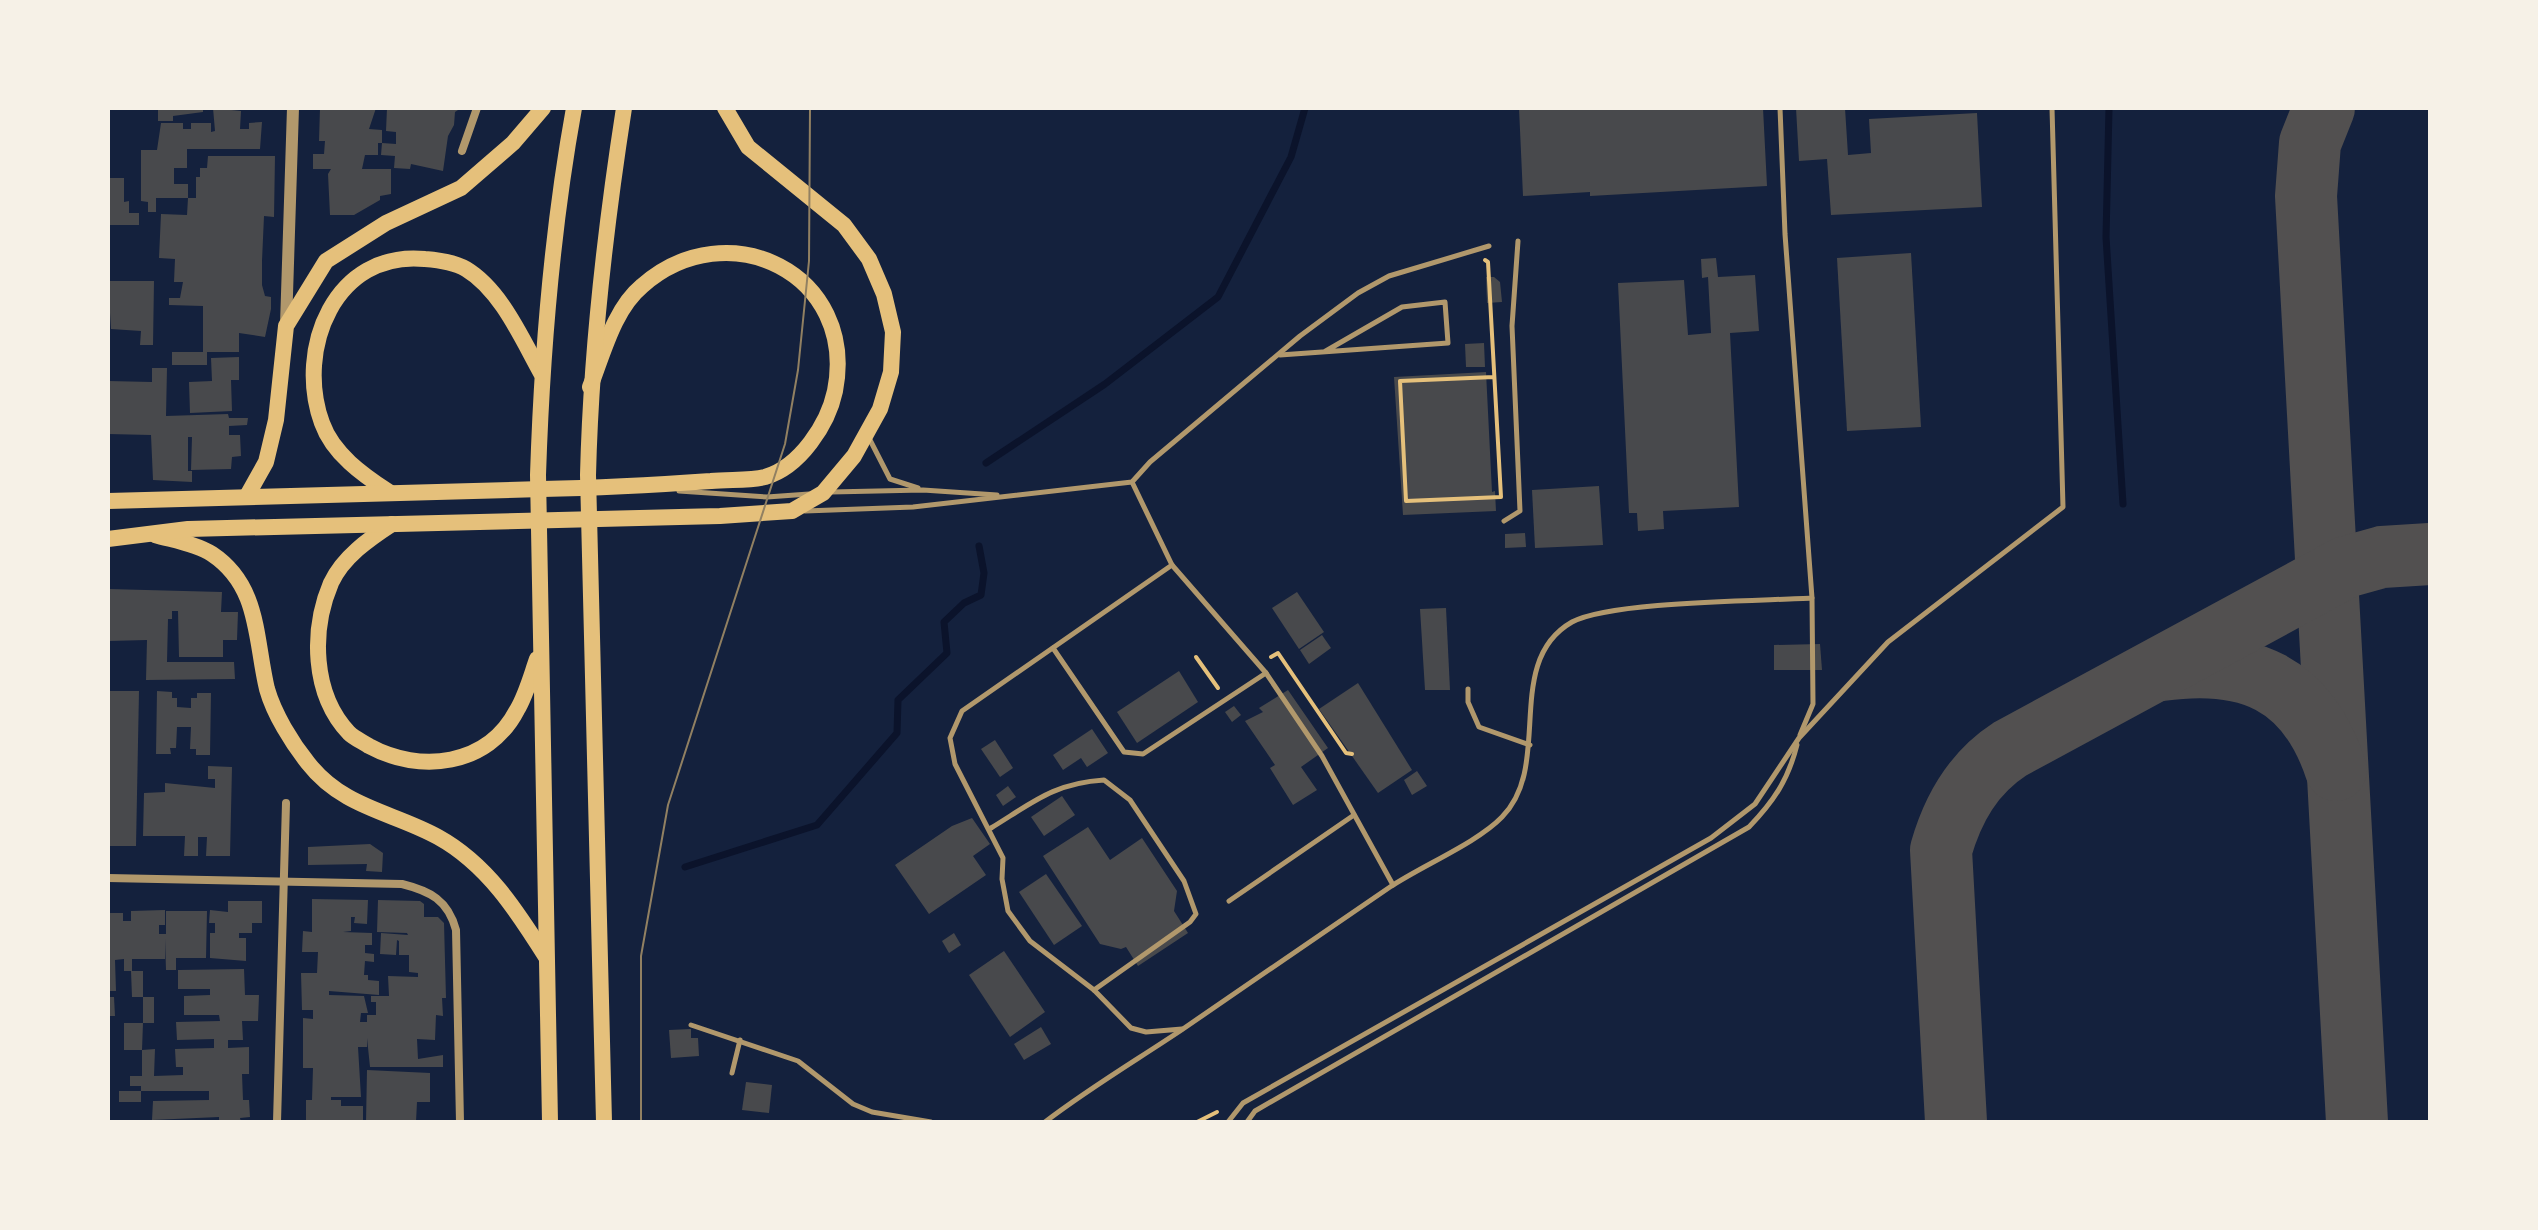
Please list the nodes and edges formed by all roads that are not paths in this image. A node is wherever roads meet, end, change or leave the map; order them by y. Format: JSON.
{"nodes":[{"id":1,"x":293,"y":108,"type":"edge"},
{"id":2,"x":477,"y":108,"type":"edge"},
{"id":3,"x":543,"y":108,"type":"edge"},
{"id":4,"x":574,"y":108,"type":"edge"},
{"id":5,"x":624,"y":108,"type":"edge"},
{"id":6,"x":725,"y":108,"type":"edge"},
{"id":7,"x":1780,"y":108,"type":"edge"},
{"id":8,"x":2052,"y":108,"type":"edge"},
{"id":9,"x":462,"y":151,"type":"dead end"},
{"id":10,"x":1518,"y":241,"type":"dead end"},
{"id":11,"x":1489,"y":246,"type":"dead end"},
{"id":12,"x":286,"y":326,"type":"junction"},
{"id":13,"x":1324,"y":352,"type":"junction"},
{"id":14,"x":1278,"y":355,"type":"junction"},
{"id":15,"x":541,"y":373,"type":"junction"},
{"id":16,"x":590,"y":387,"type":"junction"},
{"id":17,"x":866,"y":434,"type":"junction"},
{"id":18,"x":1132,"y":482,"type":"junction"},
{"id":19,"x":633,"y":487,"type":"junction"},
{"id":20,"x":923,"y":490,"type":"junction"},
{"id":21,"x":389,"y":492,"type":"junction"},
{"id":22,"x":823,"y":493,"type":"junction"},
{"id":23,"x":247,"y":496,"type":"junction"},
{"id":24,"x":1014,"y":496,"type":"junction"},
{"id":25,"x":108,"y":501,"type":"edge"},
{"id":26,"x":792,"y":511,"type":"junction"},
{"id":27,"x":1504,"y":521,"type":"dead end"},
{"id":28,"x":392,"y":524,"type":"junction"},
{"id":29,"x":149,"y":534,"type":"junction"},
{"id":30,"x":108,"y":539,"type":"edge"},
{"id":31,"x":1172,"y":565,"type":"junction"},
{"id":32,"x":1812,"y":598,"type":"junction"},
{"id":33,"x":1053,"y":648,"type":"junction"},
{"id":34,"x":540,"y":650,"type":"junction"},
{"id":35,"x":1266,"y":673,"type":"junction"},
{"id":36,"x":1468,"y":689,"type":"dead end"},
{"id":37,"x":1799,"y":738,"type":"junction"},
{"id":38,"x":1530,"y":745,"type":"junction"},
{"id":39,"x":286,"y":803,"type":"dead end"},
{"id":40,"x":1354,"y":815,"type":"junction"},
{"id":41,"x":991,"y":828,"type":"junction"},
{"id":42,"x":108,"y":878,"type":"edge"},
{"id":43,"x":284,"y":880,"type":"junction"},
{"id":44,"x":1393,"y":885,"type":"junction"},
{"id":45,"x":1229,"y":901,"type":"dead end"},
{"id":46,"x":547,"y":958,"type":"junction"},
{"id":47,"x":1094,"y":990,"type":"junction"},
{"id":48,"x":691,"y":1025,"type":"dead end"},
{"id":49,"x":1183,"y":1029,"type":"junction"},
{"id":50,"x":740,"y":1040,"type":"junction"},
{"id":51,"x":732,"y":1073,"type":"dead end"},
{"id":52,"x":277,"y":1122,"type":"edge"},
{"id":53,"x":460,"y":1122,"type":"edge"},
{"id":54,"x":550,"y":1122,"type":"edge"},
{"id":55,"x":604,"y":1122,"type":"edge"},
{"id":56,"x":931,"y":1122,"type":"edge"},
{"id":57,"x":1045,"y":1122,"type":"edge"},
{"id":58,"x":1228,"y":1122,"type":"edge"},
{"id":59,"x":1247,"y":1122,"type":"edge"}],
"edges":[{"from":1,"to":12,"type":"street"},
{"from":2,"to":9,"type":"street"},
{"from":3,"to":12,"type":"main road"},
{"from":4,"to":15,"type":"main road"},
{"from":5,"to":16,"type":"main road"},
{"from":6,"to":17,"type":"main road"},
{"from":7,"to":32,"type":"lane"},
{"from":8,"to":37,"type":"lane"},
{"from":10,"to":27,"type":"lane"},
{"from":11,"to":14,"type":"lane"},
{"from":12,"to":23,"type":"main road"},
{"from":13,"to":13,"type":"lane"},
{"from":13,"to":14,"type":"lane"},
{"from":14,"to":18,"type":"lane"},
{"from":15,"to":21,"type":"main road"},
{"from":15,"to":34,"type":"main road"},
{"from":16,"to":19,"type":"main road"},
{"from":16,"to":55,"type":"main road"},
{"from":17,"to":20,"type":"lane"},
{"from":17,"to":22,"type":"main road"},
{"from":18,"to":24,"type":"lane"},
{"from":18,"to":31,"type":"lane"},
{"from":19,"to":21,"type":"main road"},
{"from":19,"to":22,"type":"lane"},
{"from":20,"to":22,"type":"lane"},
{"from":20,"to":24,"type":"lane"},
{"from":21,"to":23,"type":"main road"},
{"from":22,"to":26,"type":"main road"},
{"from":23,"to":25,"type":"main road"},
{"from":24,"to":26,"type":"lane"},
{"from":26,"to":28,"type":"main road"},
{"from":28,"to":29,"type":"main road"},
{"from":28,"to":34,"type":"main road"},
{"from":29,"to":30,"type":"main road"},
{"from":29,"to":46,"type":"main road"},
{"from":31,"to":33,"type":"lane"},
{"from":31,"to":35,"type":"lane"},
{"from":32,"to":37,"type":"lane"},
{"from":32,"to":38,"type":"lane"},
{"from":33,"to":35,"type":"lane"},
{"from":33,"to":41,"type":"lane"},
{"from":34,"to":46,"type":"main road"},
{"from":35,"to":40,"type":"lane"},
{"from":36,"to":38,"type":"lane"},
{"from":37,"to":58,"type":"lane"},
{"from":37,"to":59,"type":"lane"},
{"from":38,"to":44,"type":"lane"},
{"from":39,"to":43,"type":"street"},
{"from":40,"to":44,"type":"lane"},
{"from":40,"to":45,"type":"lane"},
{"from":41,"to":47,"type":"lane"},
{"from":41,"to":47,"type":"lane"},
{"from":42,"to":43,"type":"street"},
{"from":43,"to":52,"type":"street"},
{"from":43,"to":53,"type":"street"},
{"from":44,"to":49,"type":"lane"},
{"from":46,"to":54,"type":"main road"},
{"from":47,"to":49,"type":"lane"},
{"from":48,"to":50,"type":"lane"},
{"from":49,"to":57,"type":"lane"},
{"from":50,"to":51,"type":"lane"},
{"from":50,"to":56,"type":"lane"}]}
